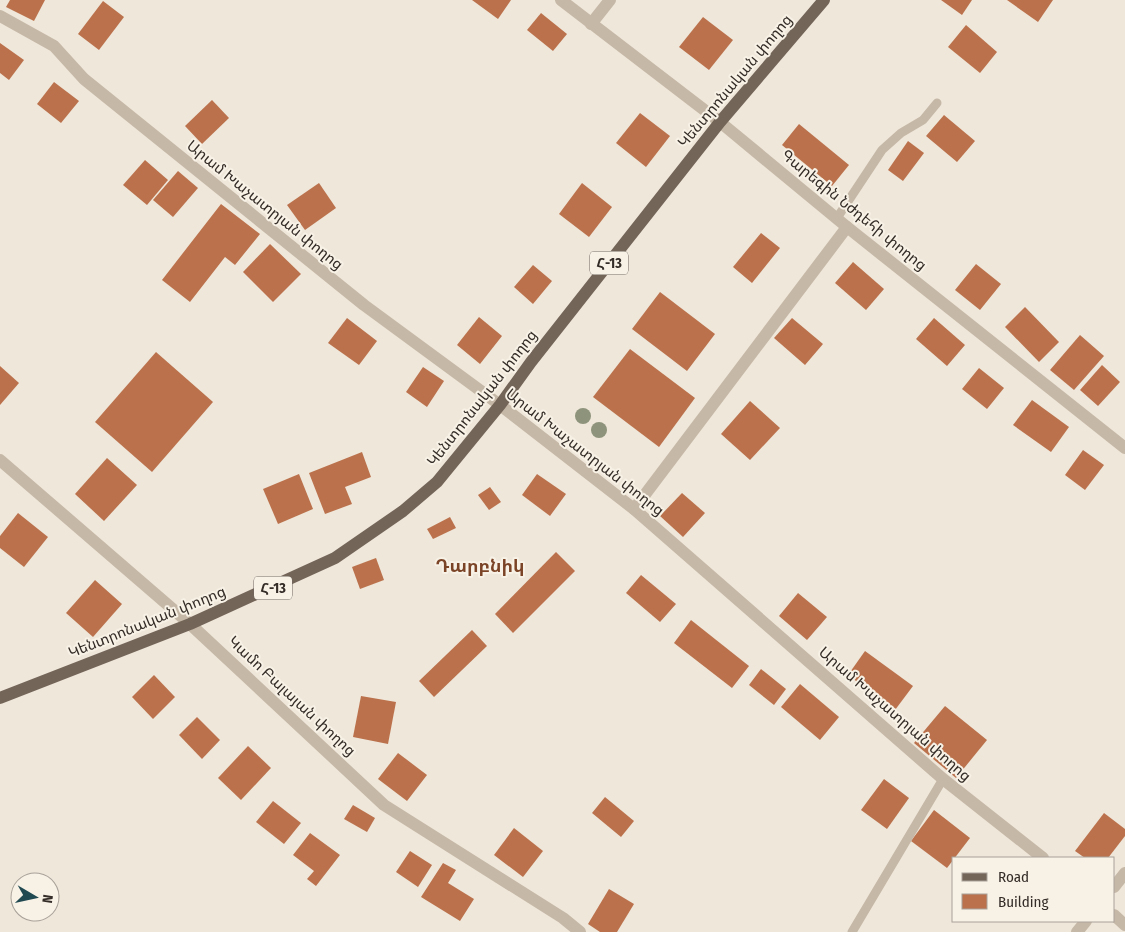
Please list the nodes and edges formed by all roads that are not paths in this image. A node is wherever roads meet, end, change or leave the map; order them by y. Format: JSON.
{"nodes":[{"id":1,"x":561,"y":0,"type":"edge"},
{"id":2,"x":610,"y":0,"type":"edge"},
{"id":3,"x":824,"y":0,"type":"edge"},
{"id":4,"x":0,"y":16,"type":"edge"},
{"id":5,"x":591,"y":24,"type":"junction"},
{"id":6,"x":937,"y":103,"type":"dead end"},
{"id":7,"x":720,"y":122,"type":"junction"},
{"id":8,"x":837,"y":218,"type":"junction"},
{"id":9,"x":847,"y":227,"type":"junction"},
{"id":10,"x":500,"y":405,"type":"junction"},
{"id":11,"x":1125,"y":448,"type":"edge"},
{"id":12,"x":0,"y":460,"type":"edge"},
{"id":13,"x":634,"y":509,"type":"junction"},
{"id":14,"x":190,"y":624,"type":"junction"},
{"id":15,"x":0,"y":698,"type":"edge"},
{"id":16,"x":944,"y":780,"type":"junction"},
{"id":17,"x":1042,"y":857,"type":"edge"},
{"id":18,"x":1125,"y":873,"type":"edge"},
{"id":19,"x":1115,"y":886,"type":"edge"},
{"id":20,"x":1115,"y":916,"type":"edge"},
{"id":21,"x":1085,"y":922,"type":"edge"},
{"id":22,"x":1125,"y":925,"type":"edge"},
{"id":23,"x":580,"y":932,"type":"edge"},
{"id":24,"x":852,"y":932,"type":"edge"},
{"id":25,"x":1077,"y":932,"type":"edge"}],
"edges":[{"from":1,"to":5,"type":"street","name":"Գարեգին Նժդեհի փողոց"},
{"from":2,"to":5,"type":"street"},
{"from":3,"to":7,"type":"main road","name":"Կենտրոնական փողոց","number":"Հ-13"},
{"from":4,"to":10,"type":"street","name":"Արամ Խաչատրյան փողոց"},
{"from":5,"to":7,"type":"street","name":"Գարեգին Նժդեհի փողոց"},
{"from":6,"to":8,"type":"lane"},
{"from":7,"to":8,"type":"street","name":"Գարեգին Նժդեհի փողոց"},
{"from":7,"to":10,"type":"main road","name":"Կենտրոնական փողոց","number":"Հ-13"},
{"from":8,"to":9,"type":"street","name":"Գարեգին Նժդեհի փողոց"},
{"from":9,"to":11,"type":"street","name":"Գարեգին Նժդեհի փողոց"},
{"from":9,"to":13,"type":"street"},
{"from":10,"to":13,"type":"street","name":"Արամ Խաչատրյան փողոց"},
{"from":10,"to":14,"type":"main road","name":"Կենտրոնական փողոց","number":"Հ-13"},
{"from":12,"to":14,"type":"street","name":"Կամո Բալայան փողոց"},
{"from":13,"to":16,"type":"street","name":"Արամ Խաչատրյան փողոց"},
{"from":14,"to":15,"type":"main road","name":"Կենտրոնական փողոց","number":"Հ-13"},
{"from":14,"to":23,"type":"street","name":"Կամո Բալայան փողոց"},
{"from":16,"to":17,"type":"street","name":"Արամ Խաչատրյան փողոց"},
{"from":16,"to":24,"type":"lane"},
{"from":18,"to":19,"type":"street"},
{"from":20,"to":22,"type":"street"},
{"from":21,"to":25,"type":"street"}]}
